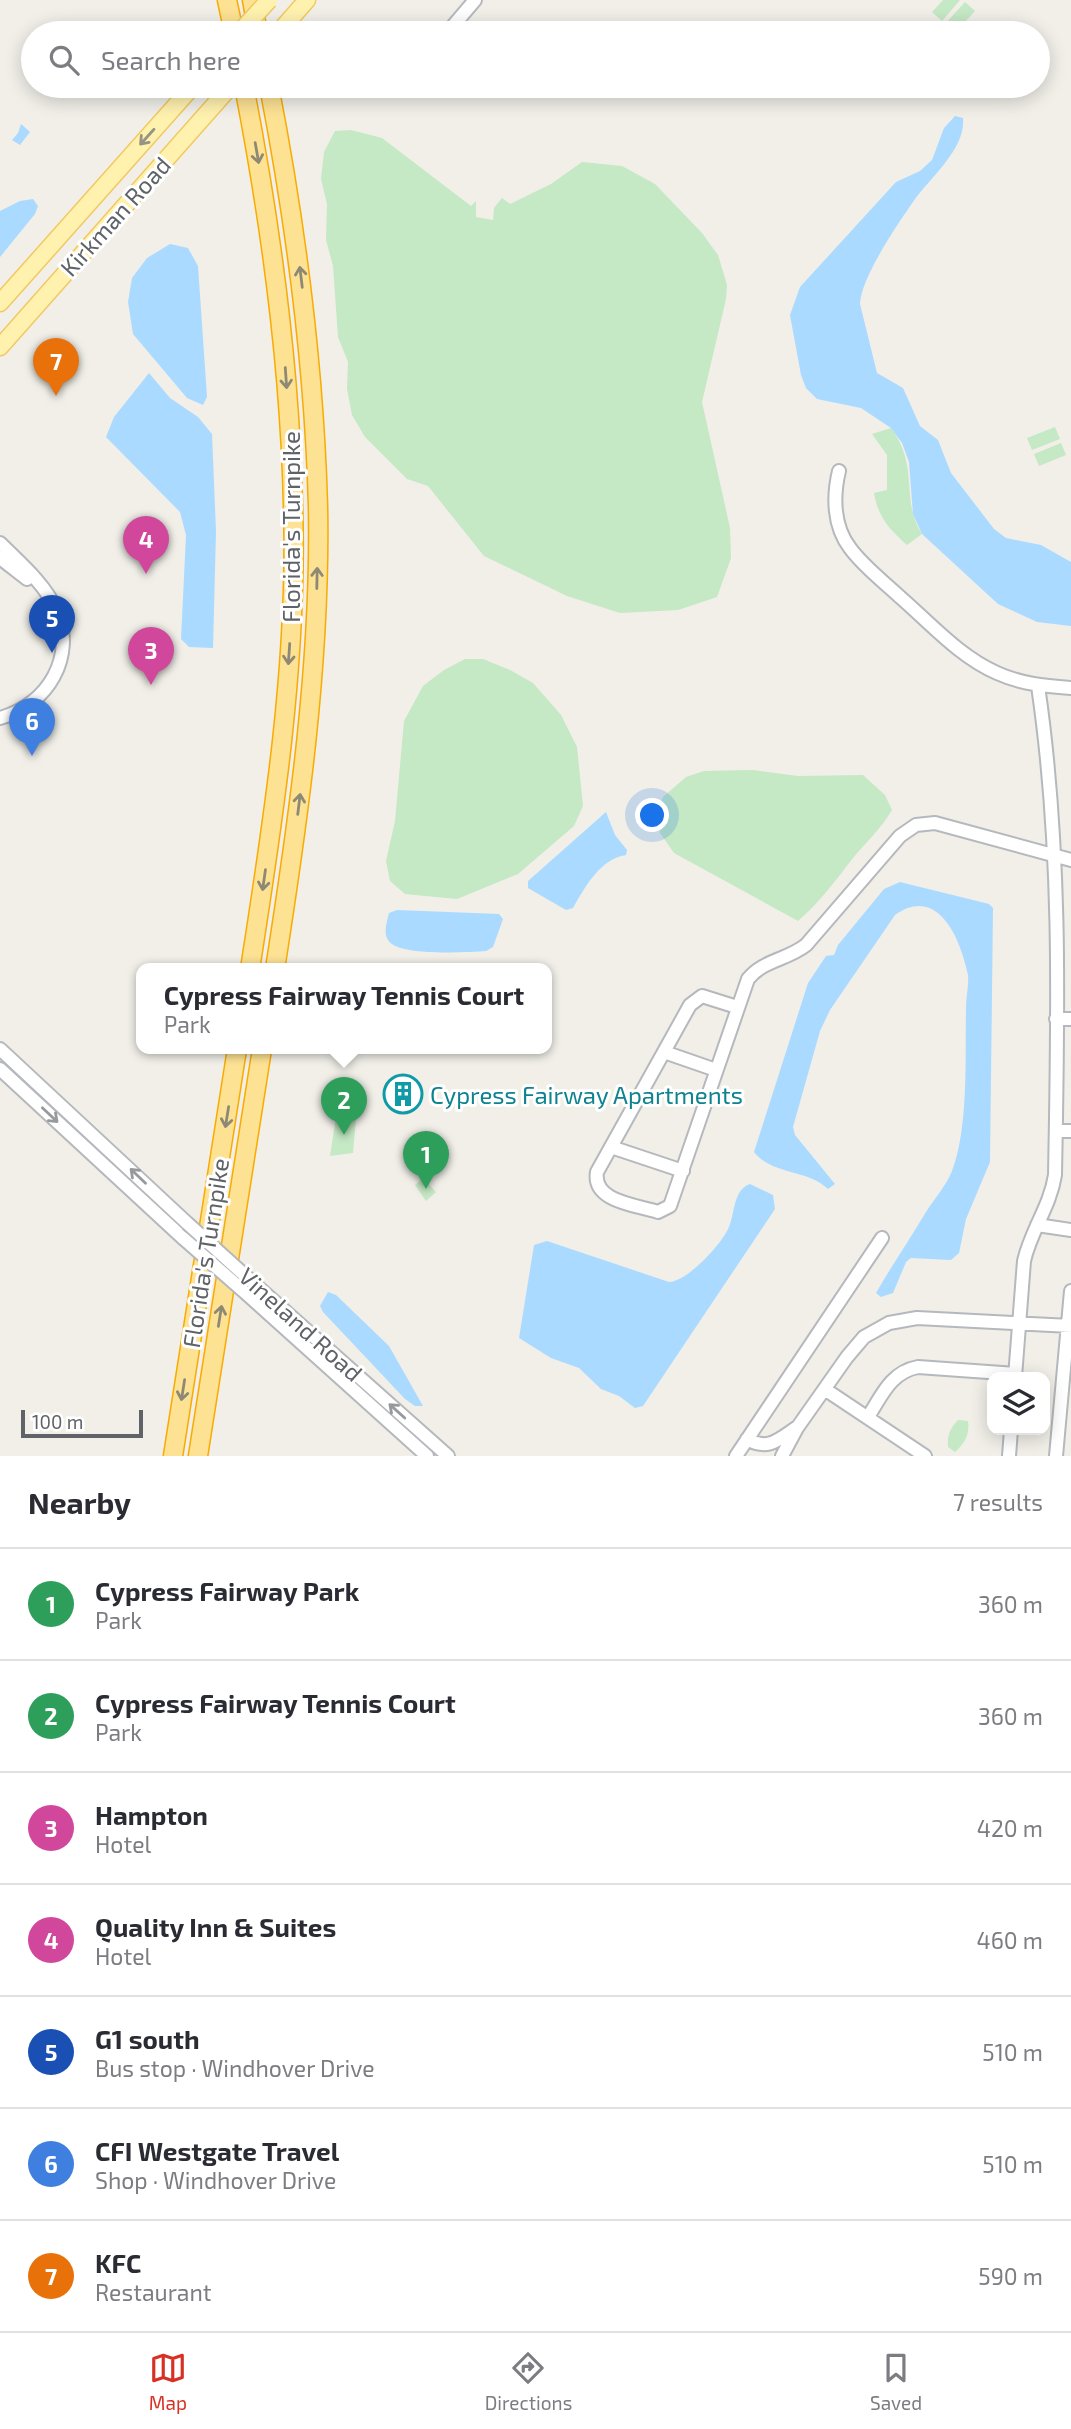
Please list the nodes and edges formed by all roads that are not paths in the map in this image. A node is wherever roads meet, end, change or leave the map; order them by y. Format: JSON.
{"nodes":[{"id":1,"x":227,"y":0,"type":"edge"},
{"id":2,"x":252,"y":0,"type":"edge"},
{"id":3,"x":269,"y":0,"type":"edge"},
{"id":4,"x":307,"y":0,"type":"edge"},
{"id":5,"x":475,"y":0,"type":"edge"},
{"id":6,"x":231,"y":21,"type":"edge"},
{"id":7,"x":250,"y":21,"type":"edge"},
{"id":8,"x":256,"y":21,"type":"edge"},
{"id":9,"x":288,"y":21,"type":"edge"},
{"id":10,"x":457,"y":21,"type":"edge"},
{"id":11,"x":181,"y":98,"type":"edge"},
{"id":12,"x":221,"y":98,"type":"edge"},
{"id":13,"x":246,"y":98,"type":"edge"},
{"id":14,"x":271,"y":98,"type":"edge"},
{"id":15,"x":1,"y":300,"type":"edge"},
{"id":16,"x":0,"y":347,"type":"edge"},
{"id":17,"x":839,"y":471,"type":"dead end"},
{"id":18,"x":0,"y":543,"type":"edge"},
{"id":19,"x":0,"y":558,"type":"edge"},
{"id":20,"x":47,"y":595,"type":"junction"},
{"id":21,"x":1038,"y":686,"type":"junction"},
{"id":22,"x":1071,"y":688,"type":"edge"},
{"id":23,"x":0,"y":718,"type":"edge"},
{"id":24,"x":1056,"y":855,"type":"junction"},
{"id":25,"x":1071,"y":860,"type":"edge"},
{"id":26,"x":251,"y":963,"type":"edge"},
{"id":27,"x":276,"y":963,"type":"edge"},
{"id":28,"x":737,"y":1007,"type":"junction"},
{"id":29,"x":1055,"y":1019,"type":"junction"},
{"id":30,"x":1071,"y":1020,"type":"edge"},
{"id":31,"x":0,"y":1049,"type":"edge"},
{"id":32,"x":664,"y":1052,"type":"junction"},
{"id":33,"x":236,"y":1054,"type":"edge"},
{"id":34,"x":261,"y":1054,"type":"edge"},
{"id":35,"x":0,"y":1069,"type":"edge"},
{"id":36,"x":716,"y":1070,"type":"junction"},
{"id":37,"x":1056,"y":1131,"type":"junction"},
{"id":38,"x":1071,"y":1131,"type":"edge"},
{"id":39,"x":611,"y":1147,"type":"junction"},
{"id":40,"x":683,"y":1171,"type":"junction"},
{"id":41,"x":1037,"y":1225,"type":"junction"},
{"id":42,"x":1071,"y":1230,"type":"edge"},
{"id":43,"x":882,"y":1238,"type":"dead end"},
{"id":44,"x":1071,"y":1292,"type":"edge"},
{"id":45,"x":1020,"y":1323,"type":"junction"},
{"id":46,"x":1068,"y":1326,"type":"edge"},
{"id":47,"x":1015,"y":1372,"type":"edge"},
{"id":48,"x":987,"y":1373,"type":"edge"},
{"id":49,"x":826,"y":1390,"type":"junction"},
{"id":50,"x":868,"y":1417,"type":"junction"},
{"id":51,"x":797,"y":1428,"type":"junction"},
{"id":52,"x":1011,"y":1435,"type":"edge"},
{"id":53,"x":747,"y":1439,"type":"junction"},
{"id":54,"x":769,"y":1446,"type":"junction"},
{"id":55,"x":173,"y":1456,"type":"edge"},
{"id":56,"x":198,"y":1456,"type":"edge"},
{"id":57,"x":427,"y":1456,"type":"edge"},
{"id":58,"x":448,"y":1456,"type":"edge"},
{"id":59,"x":736,"y":1456,"type":"edge"},
{"id":60,"x":781,"y":1456,"type":"edge"},
{"id":61,"x":925,"y":1456,"type":"edge"},
{"id":62,"x":1009,"y":1456,"type":"edge"},
{"id":63,"x":1056,"y":1456,"type":"edge"}],
"edges":[{"from":1,"to":6,"type":"highway"},
{"from":2,"to":8,"type":"highway"},
{"from":3,"to":7,"type":"main road","bridge":true},
{"from":4,"to":9,"type":"main road"},
{"from":5,"to":10,"type":"street"},
{"from":11,"to":15,"type":"main road","name":"Kirkman Road","one_way":true},
{"from":12,"to":16,"type":"main road","name":"Kirkman Road"},
{"from":13,"to":26,"type":"highway","name":"Florida's Turnpike","one_way":true},
{"from":27,"to":14,"type":"highway","name":"Florida's Turnpike","one_way":true},
{"from":17,"to":21,"type":"street"},
{"from":18,"to":20,"type":"street"},
{"from":19,"to":20,"type":"street"},
{"from":20,"to":23,"type":"street"},
{"from":21,"to":22,"type":"street"},
{"from":21,"to":24,"type":"street"},
{"from":24,"to":25,"type":"street"},
{"from":24,"to":28,"type":"street"},
{"from":24,"to":29,"type":"street"},
{"from":28,"to":32,"type":"street"},
{"from":28,"to":36,"type":"street"},
{"from":29,"to":30,"type":"street"},
{"from":29,"to":37,"type":"street"},
{"from":58,"to":31,"type":"street","name":"Vineland Road","one_way":true,"bridge":true},
{"from":32,"to":36,"type":"street"},
{"from":32,"to":39,"type":"street"},
{"from":33,"to":55,"type":"highway","name":"Florida's Turnpike","one_way":true},
{"from":56,"to":34,"type":"highway","name":"Florida's Turnpike","one_way":true},
{"from":35,"to":57,"type":"street","name":"Vineland Road","one_way":true,"bridge":true},
{"from":36,"to":40,"type":"street"},
{"from":37,"to":38,"type":"street"},
{"from":37,"to":41,"type":"street"},
{"from":39,"to":40,"type":"street"},
{"from":39,"to":40,"type":"street"},
{"from":41,"to":42,"type":"street"},
{"from":41,"to":45,"type":"street"},
{"from":43,"to":53,"type":"street"},
{"from":44,"to":46,"type":"street"},
{"from":45,"to":46,"type":"street"},
{"from":45,"to":47,"type":"street"},
{"from":45,"to":49,"type":"street"},
{"from":46,"to":63,"type":"street"},
{"from":48,"to":50,"type":"street"},
{"from":49,"to":50,"type":"street"},
{"from":49,"to":51,"type":"street"},
{"from":50,"to":61,"type":"street"},
{"from":51,"to":54,"type":"street"},
{"from":51,"to":60,"type":"street"},
{"from":52,"to":62,"type":"street"},
{"from":53,"to":54,"type":"street"},
{"from":53,"to":59,"type":"street"},
{"from":54,"to":60,"type":"street"}]}
